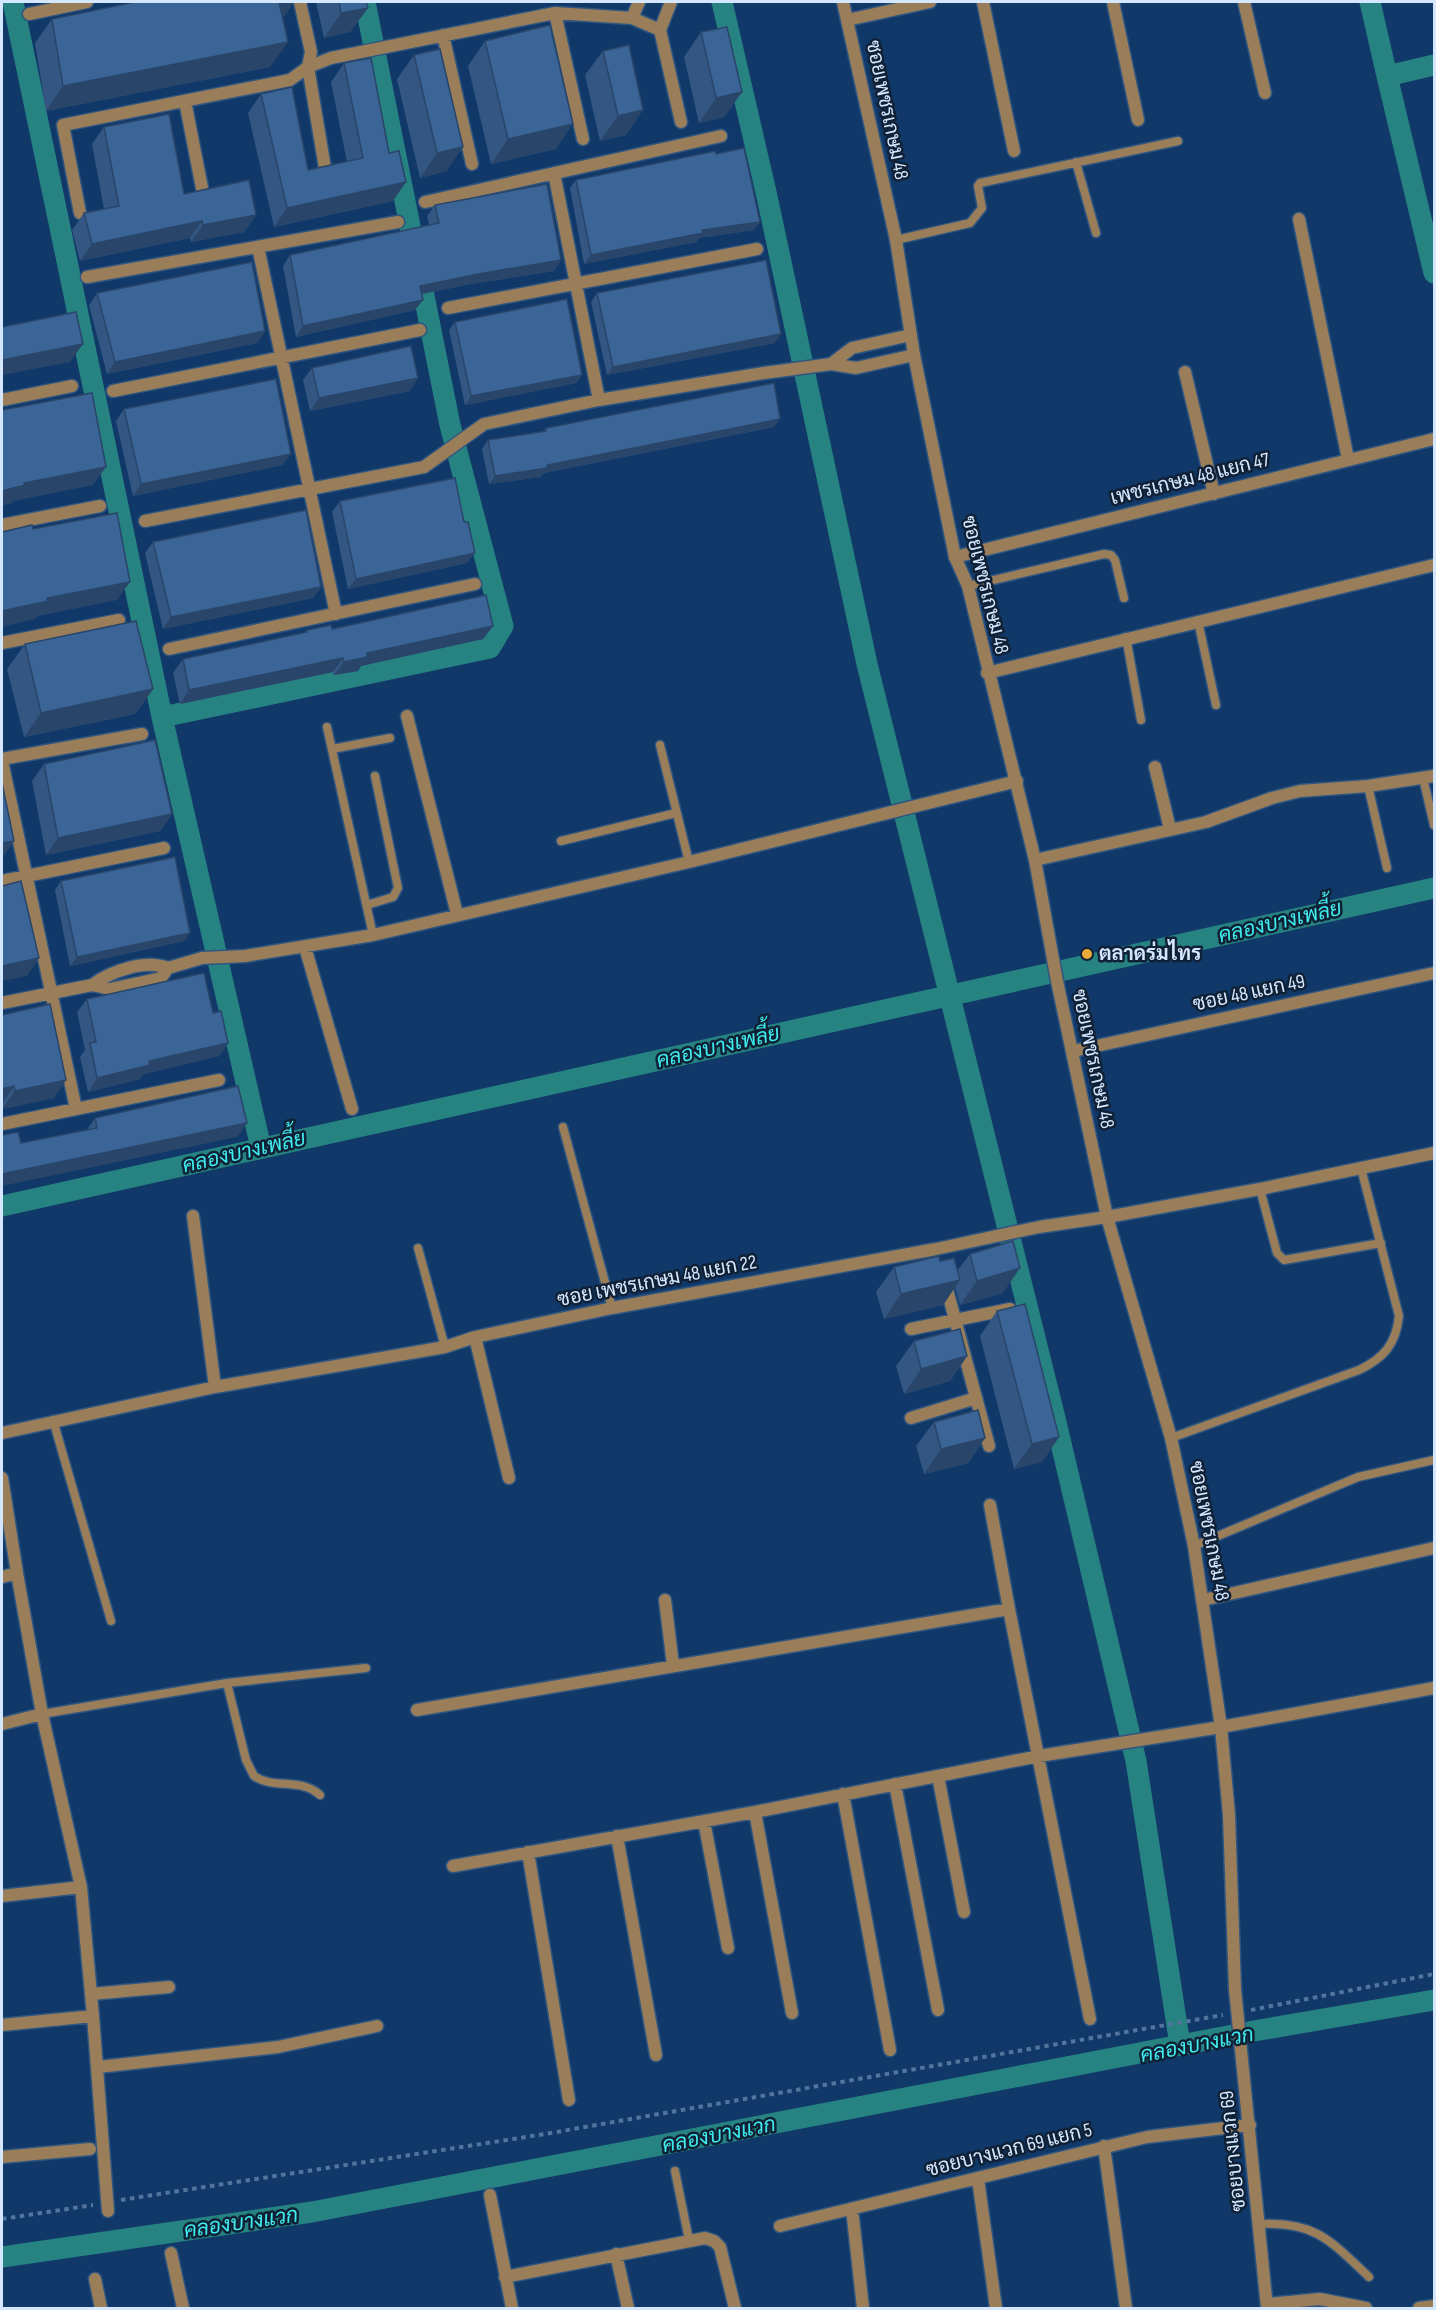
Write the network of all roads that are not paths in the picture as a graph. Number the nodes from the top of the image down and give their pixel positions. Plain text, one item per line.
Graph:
1 (87, 2) edge
2 (300, 2) edge
3 (639, 2) edge
4 (670, 2) edge
5 (843, 2) edge
6 (930, 2) edge
7 (983, 2) edge
8 (1113, 2) edge
9 (1244, 2) edge
10 (555, 13) junction
11 (29, 14) dead end
12 (632, 18) junction
13 (847, 20) junction
14 (660, 30) junction
15 (443, 35) junction
16 (308, 67) junction
17 (1265, 93) dead end
18 (185, 101) junction
19 (1138, 120) dead end
20 (681, 122) dead end
21 (721, 136) dead end
22 (583, 139) dead end
23 (1178, 141) dead end
24 (1014, 151) dead end
25 (1076, 162) junction
26 (472, 164) dead end
27 (325, 168) edge
28 (554, 173) junction
29 (202, 188) edge
30 (424, 202) dead end
31 (80, 213) dead end
32 (1299, 219) dead end
33 (398, 222) dead end
34 (1096, 233) dead end
35 (896, 240) junction
36 (258, 247) junction
37 (757, 249) dead end
38 (87, 277) dead end
39 (576, 284) junction
40 (448, 308) dead end
41 (420, 330) dead end
42 (911, 334) junction
43 (914, 355) junction
44 (282, 357) junction
45 (831, 364) junction
46 (1185, 372) dead end
47 (72, 386) dead end
48 (113, 391) dead end
49 (2, 400) edge
50 (598, 400) junction
51 (1434, 439) edge
52 (1348, 459) junction
53 (310, 489) junction
54 (1214, 494) junction
55 (100, 506) dead end
56 (145, 521) dead end
57 (2, 525) edge
58 (955, 557) junction
59 (1434, 565) edge
60 (475, 584) dead end
61 (968, 586) junction
62 (1124, 598) dead end
63 (336, 614) junction
64 (119, 620) dead end
65 (1198, 621) junction
66 (1126, 637) junction
67 (2, 643) edge
68 (169, 649) dead end
69 (987, 672) junction
70 (1216, 705) dead end
71 (407, 716) dead end
72 (1141, 720) dead end
73 (327, 727) dead end
74 (142, 734) dead end
75 (390, 738) dead end
76 (660, 745) dead end
77 (332, 749) junction
78 (2, 760) edge
79 (1155, 767) dead end
80 (375, 776) dead end
81 (1429, 777) edge
82 (1017, 781) junction
83 (1368, 786) junction
84 (676, 813) junction
85 (1434, 825) edge
86 (1170, 829) junction
87 (561, 841) dead end
88 (164, 848) dead end
89 (1035, 860) junction
90 (689, 862) junction
91 (1388, 868) dead end
92 (26, 876) junction
93 (2, 881) edge
94 (366, 905) junction
95 (457, 914) junction
96 (373, 935) junction
97 (305, 947) junction
98 (1434, 973) edge
99 (51, 993) junction
100 (2, 1003) edge
101 (1073, 1050) junction
102 (219, 1080) dead end
103 (76, 1109) junction
104 (352, 1109) dead end
105 (2, 1124) edge
106 (563, 1127) dead end
107 (1434, 1153) edge
108 (1361, 1168) junction
109 (1260, 1189) junction
110 (193, 1216) dead end
111 (1107, 1217) junction
112 (1381, 1243) junction
113 (418, 1248) dead end
114 (939, 1258) junction
115 (612, 1308) junction
116 (1014, 1308) edge
117 (956, 1320) junction
118 (911, 1329) dead end
119 (475, 1336) junction
120 (445, 1347) junction
121 (215, 1386) junction
122 (976, 1398) junction
123 (911, 1418) dead end
124 (53, 1420) junction
125 (2, 1433) edge
126 (1171, 1438) junction
127 (989, 1446) dead end
128 (1434, 1460) edge
129 (2, 1478) edge
130 (509, 1478) dead end
131 (990, 1505) dead end
132 (1194, 1546) junction
133 (1434, 1548) edge
134 (17, 1573) junction
135 (2, 1577) edge
136 (665, 1600) dead end
137 (1203, 1600) junction
138 (1009, 1609) junction
139 (111, 1621) dead end
140 (673, 1665) junction
141 (366, 1668) dead end
142 (226, 1683) junction
143 (1434, 1688) edge
144 (417, 1710) dead end
145 (42, 1714) junction
146 (2, 1724) edge
147 (1221, 1727) junction
148 (1039, 1756) junction
149 (938, 1776) junction
150 (896, 1784) junction
151 (843, 1794) junction
152 (320, 1795) dead end
153 (755, 1812) junction
154 (704, 1821) junction
155 (617, 1836) junction
156 (528, 1852) junction
157 (453, 1866) dead end
158 (81, 1887) junction
159 (2, 1896) edge
160 (964, 1912) dead end
161 (728, 1948) dead end
162 (169, 1987) dead end
163 (1235, 1989) joint
164 (91, 1994) junction
165 (938, 2010) dead end
166 (792, 2013) dead end
167 (93, 2016) junction
168 (1090, 2019) dead end
169 (2, 2025) edge
170 (377, 2026) dead end
171 (890, 2050) dead end
172 (657, 2055) dead end
173 (98, 2067) junction
174 (569, 2100) dead end
175 (1250, 2125) junction
176 (1104, 2146) junction
177 (90, 2149) dead end
178 (2, 2157) edge
179 (675, 2171) dead end
180 (978, 2179) junction
181 (490, 2195) dead end
182 (108, 2206) road end
183 (852, 2209) junction
184 (1260, 2224) junction
185 (780, 2226) dead end
186 (689, 2240) junction
187 (171, 2253) dead end
188 (616, 2254) junction
189 (505, 2277) junction
190 (1369, 2277) dead end
191 (95, 2279) dead end
192 (1267, 2306) edge
193 (1434, 2306) edge
194 (101, 2308) edge
195 (183, 2308) edge
196 (512, 2308) edge
197 (628, 2308) edge
198 (735, 2308) edge
199 (863, 2308) edge
200 (996, 2308) edge
201 (1126, 2308) edge
202 (1366, 2308) edge
203 (1419, 2308) edge

1 - 11 street
2 - 16 street
3 - 12 street
4 - 14 street
5 - 13 street, ซอยเพชรเกษม 48
6 - 13 street
7 - 24 street
8 - 19 street
9 - 17 street
10 - 12 street
10 - 15 street
10 - 22 street
12 - 14 street
13 - 35 street, ซอยเพชรเกษม 48
14 - 20 street
15 - 16 street
15 - 26 street
16 - 18 street
16 - 27 street
18 - 29 street
18 - 31 street
21 - 28 street
23 - 25 lane
25 - 34 lane
25 - 35 lane
28 - 30 street
28 - 39 street
32 - 52 street
33 - 36 street
35 - 42 street, ซอยเพชรเกษม 48
36 - 38 street
36 - 44 street
37 - 39 street
39 - 40 street
39 - 50 street
41 - 44 street
42 - 43 street, ซอยเพชรเกษม 48
42 - 45 street
43 - 45 street
43 - 58 street, ซอยเพชรเกษม 48
44 - 48 street
44 - 53 street
45 - 50 street
46 - 54 street
47 - 49 street
50 - 53 street
51 - 52 street, เพชรเกษม 48 แยก 47
52 - 54 street, เพชรเกษม 48 แยก 47
53 - 56 street
53 - 63 street
54 - 58 street, เพชรเกษม 48 แยก 47
55 - 57 street
58 - 61 street, ซอยเพชรเกษม 48
59 - 65 street
60 - 63 street
61 - 62 lane
61 - 69 street, ซอยเพชรเกษม 48
63 - 68 street
64 - 67 street
65 - 66 street
65 - 70 lane
66 - 69 street
66 - 72 lane
69 - 82 street, ซอยเพชรเกษม 48
71 - 95 street
73 - 77 lane
74 - 78 street
75 - 77 lane
76 - 84 lane
77 - 94 lane
78 - 92 street
79 - 86 street
80 - 94 lane
81 - 83 street
81 - 85 lane
82 - 89 street, ซอยเพชรเกษม 48
82 - 90 street
83 - 86 street
83 - 91 lane
84 - 87 lane
84 - 90 lane
86 - 89 street
88 - 92 street
89 - 101 street, ซอยเพชรเกษม 48
90 - 95 street
92 - 93 street
92 - 99 street
94 - 96 lane
95 - 96 street
96 - 97 street
97 - 99 street
97 - 104 street
98 - 101 street, ซอย 48 แยก 49
99 - 100 street
99 - 103 street
101 - 111 street, ซอยเพชรเกษม 48
102 - 103 street
103 - 105 street
106 - 115 lane
107 - 108 street, ซอย เพชรเกษม 48 แยก 22
108 - 109 street, ซอย เพชรเกษม 48 แยก 22
108 - 112 lane
109 - 111 street, ซอย เพชรเกษม 48 แยก 22
109 - 112 lane
110 - 121 street
111 - 114 street, ซอย เพชรเกษม 48 แยก 22
111 - 126 street, ซอยเพชรเกษม 48
112 - 126 lane
113 - 120 lane
114 - 115 street, ซอย เพชรเกษม 48 แยก 22
114 - 117 street
115 - 119 street, ซอย เพชรเกษม 48 แยก 22
116 - 117 street
117 - 118 street
117 - 122 street
119 - 120 street, ซอย เพชรเกษม 48 แยก 22
119 - 130 street
120 - 121 street, ซอย เพชรเกษม 48 แยก 22
121 - 124 street, ซอย เพชรเกษม 48 แยก 22
122 - 123 street
122 - 127 street
124 - 125 street, ซอย เพชรเกษม 48 แยก 22
124 - 139 lane
126 - 132 street, ซอยเพชรเกษม 48
128 - 132 lane
129 - 134 street
131 - 138 street
132 - 137 street, ซอยเพชรเกษม 48
133 - 137 street
134 - 135 street
134 - 145 street
136 - 140 street
137 - 147 street, ซอยเพชรเกษม 48
138 - 140 street
138 - 148 street
140 - 144 street
141 - 142 lane
142 - 145 lane
142 - 152 lane
143 - 147 street
145 - 146 street
145 - 158 street
147 - 148 street
147 - 163 street, ซอยเพชรเกษม 48
148 - 149 street
148 - 168 street
149 - 150 street
149 - 160 street
150 - 151 street
150 - 165 street
151 - 153 street
151 - 171 street
153 - 154 street
153 - 166 street
154 - 155 street
154 - 161 street
155 - 156 street
155 - 172 street
156 - 157 street
156 - 174 street
158 - 159 street
158 - 164 street
162 - 164 street
163 - 175 street, ซอยบางแวก 69, bridge
164 - 167 street
167 - 169 street
167 - 173 street
170 - 173 street
173 - 182 street
175 - 176 street, ซอยบางแวก 69 แยก 5
175 - 184 street, ซอยบางแวก 69
176 - 180 street, ซอยบางแวก 69 แยก 5
176 - 201 street
177 - 178 street
179 - 186 lane
180 - 183 street, ซอยบางแวก 69 แยก 5
180 - 200 street
181 - 189 street
183 - 185 street, ซอยบางแวก 69 แยก 5
183 - 199 street
184 - 190 lane
184 - 192 street, ซอยบางแวก 69
186 - 188 street
186 - 198 street
187 - 195 street
188 - 189 street
188 - 197 street
189 - 196 street
191 - 194 street
192 - 202 street
193 - 203 street

